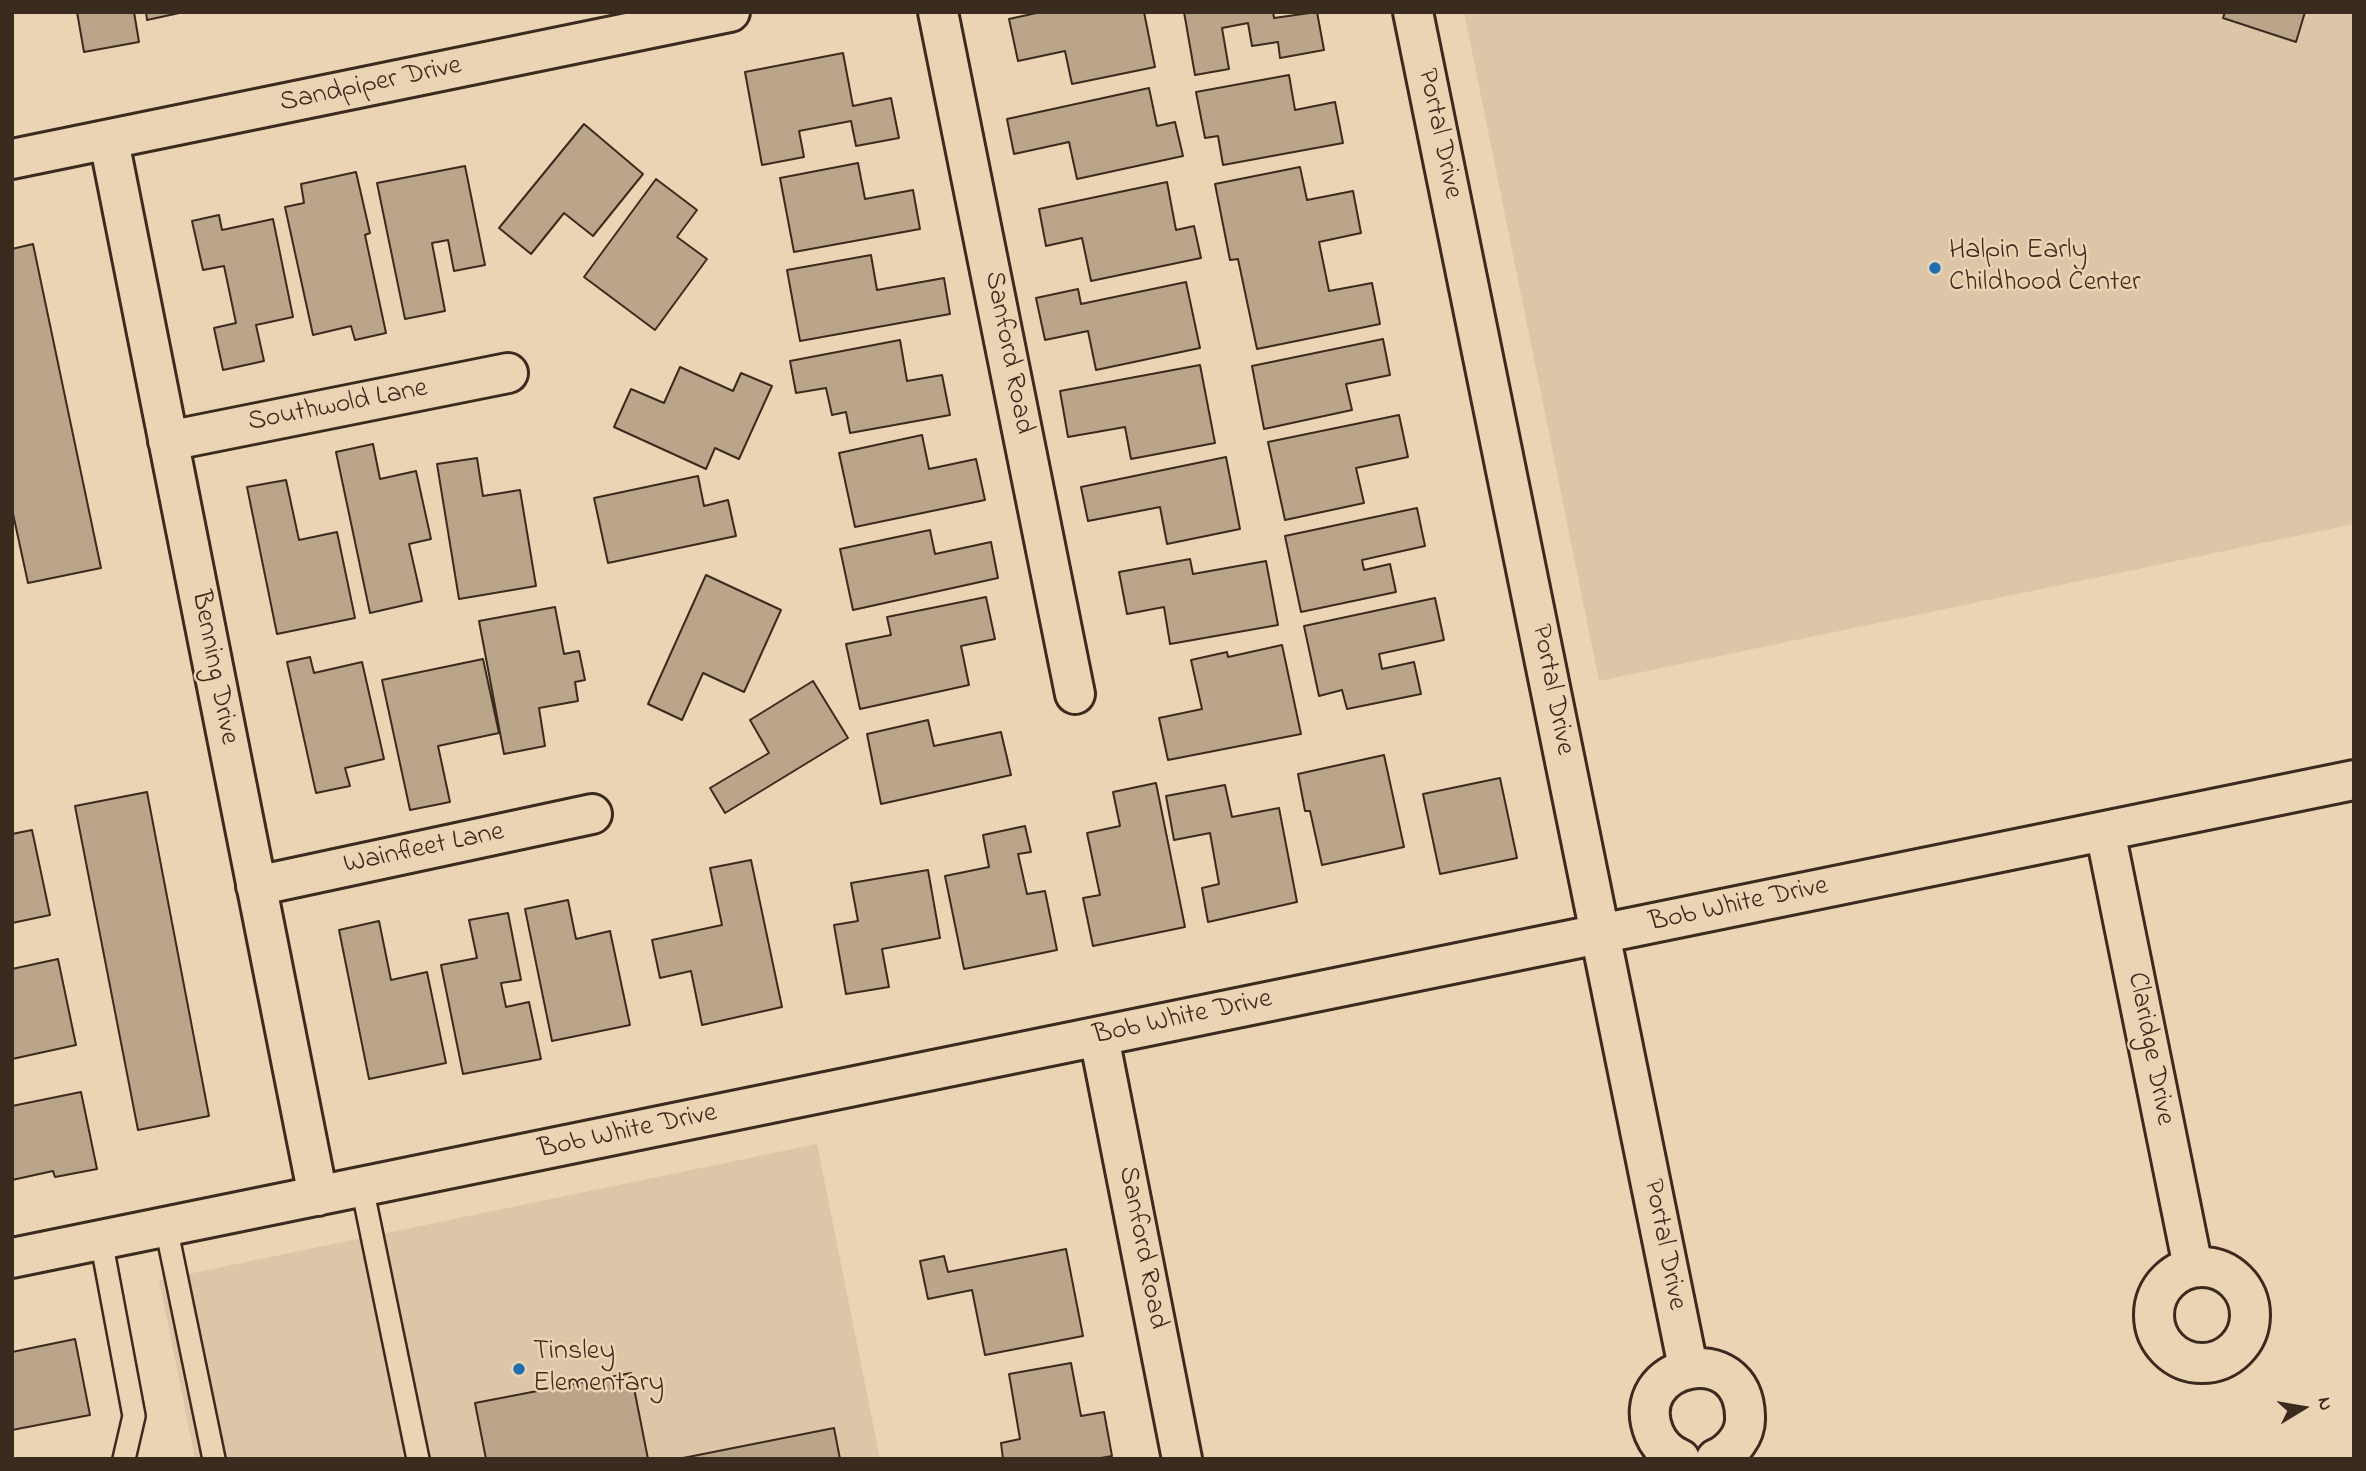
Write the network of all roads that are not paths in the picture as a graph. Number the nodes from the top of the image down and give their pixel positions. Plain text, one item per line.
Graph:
1 (730, 12) edge
2 (939, 12) edge
3 (1413, 12) edge
4 (109, 141) junction
5 (12, 159) edge
6 (508, 373) dead end
7 (168, 441) junction
8 (1075, 694) dead end
9 (2354, 780) edge
10 (592, 814) dead end
11 (2105, 831) junction
12 (256, 886) junction
13 (1600, 934) junction
14 (1099, 1037) junction
15 (362, 1187) junction
16 (318, 1196) junction
17 (166, 1227) junction
18 (101, 1240) junction
19 (12, 1258) edge
20 (2193, 1267) dead end
21 (1688, 1367) junction
22 (124, 1459) edge
23 (214, 1459) edge
24 (418, 1459) edge
25 (1182, 1459) edge
26 (1680, 1459) edge
27 (1716, 1459) edge

1 - 4 street, Sandpiper Drive
2 - 8 street, Sanford Road
3 - 13 street, Portal Drive
4 - 5 street, Sandpiper Drive
4 - 7 street, Benning Drive
6 - 7 street, Southwold Lane
7 - 12 street, Benning Drive
9 - 11 street, Bob White Drive
10 - 12 street, Wainfleet Lane
11 - 13 street, Bob White Drive
11 - 20 street, Claridge Drive
12 - 16 street, Benning Drive
13 - 14 street, Bob White Drive
13 - 21 street, Portal Drive
14 - 15 street, Bob White Drive
14 - 25 street, Sanford Road
15 - 16 street, Bob White Drive
15 - 24 lane
16 - 17 street, Bob White Drive
17 - 18 street, Bob White Drive
17 - 23 lane
18 - 19 street, Bob White Drive
18 - 22 lane
21 - 26 street
21 - 27 street

